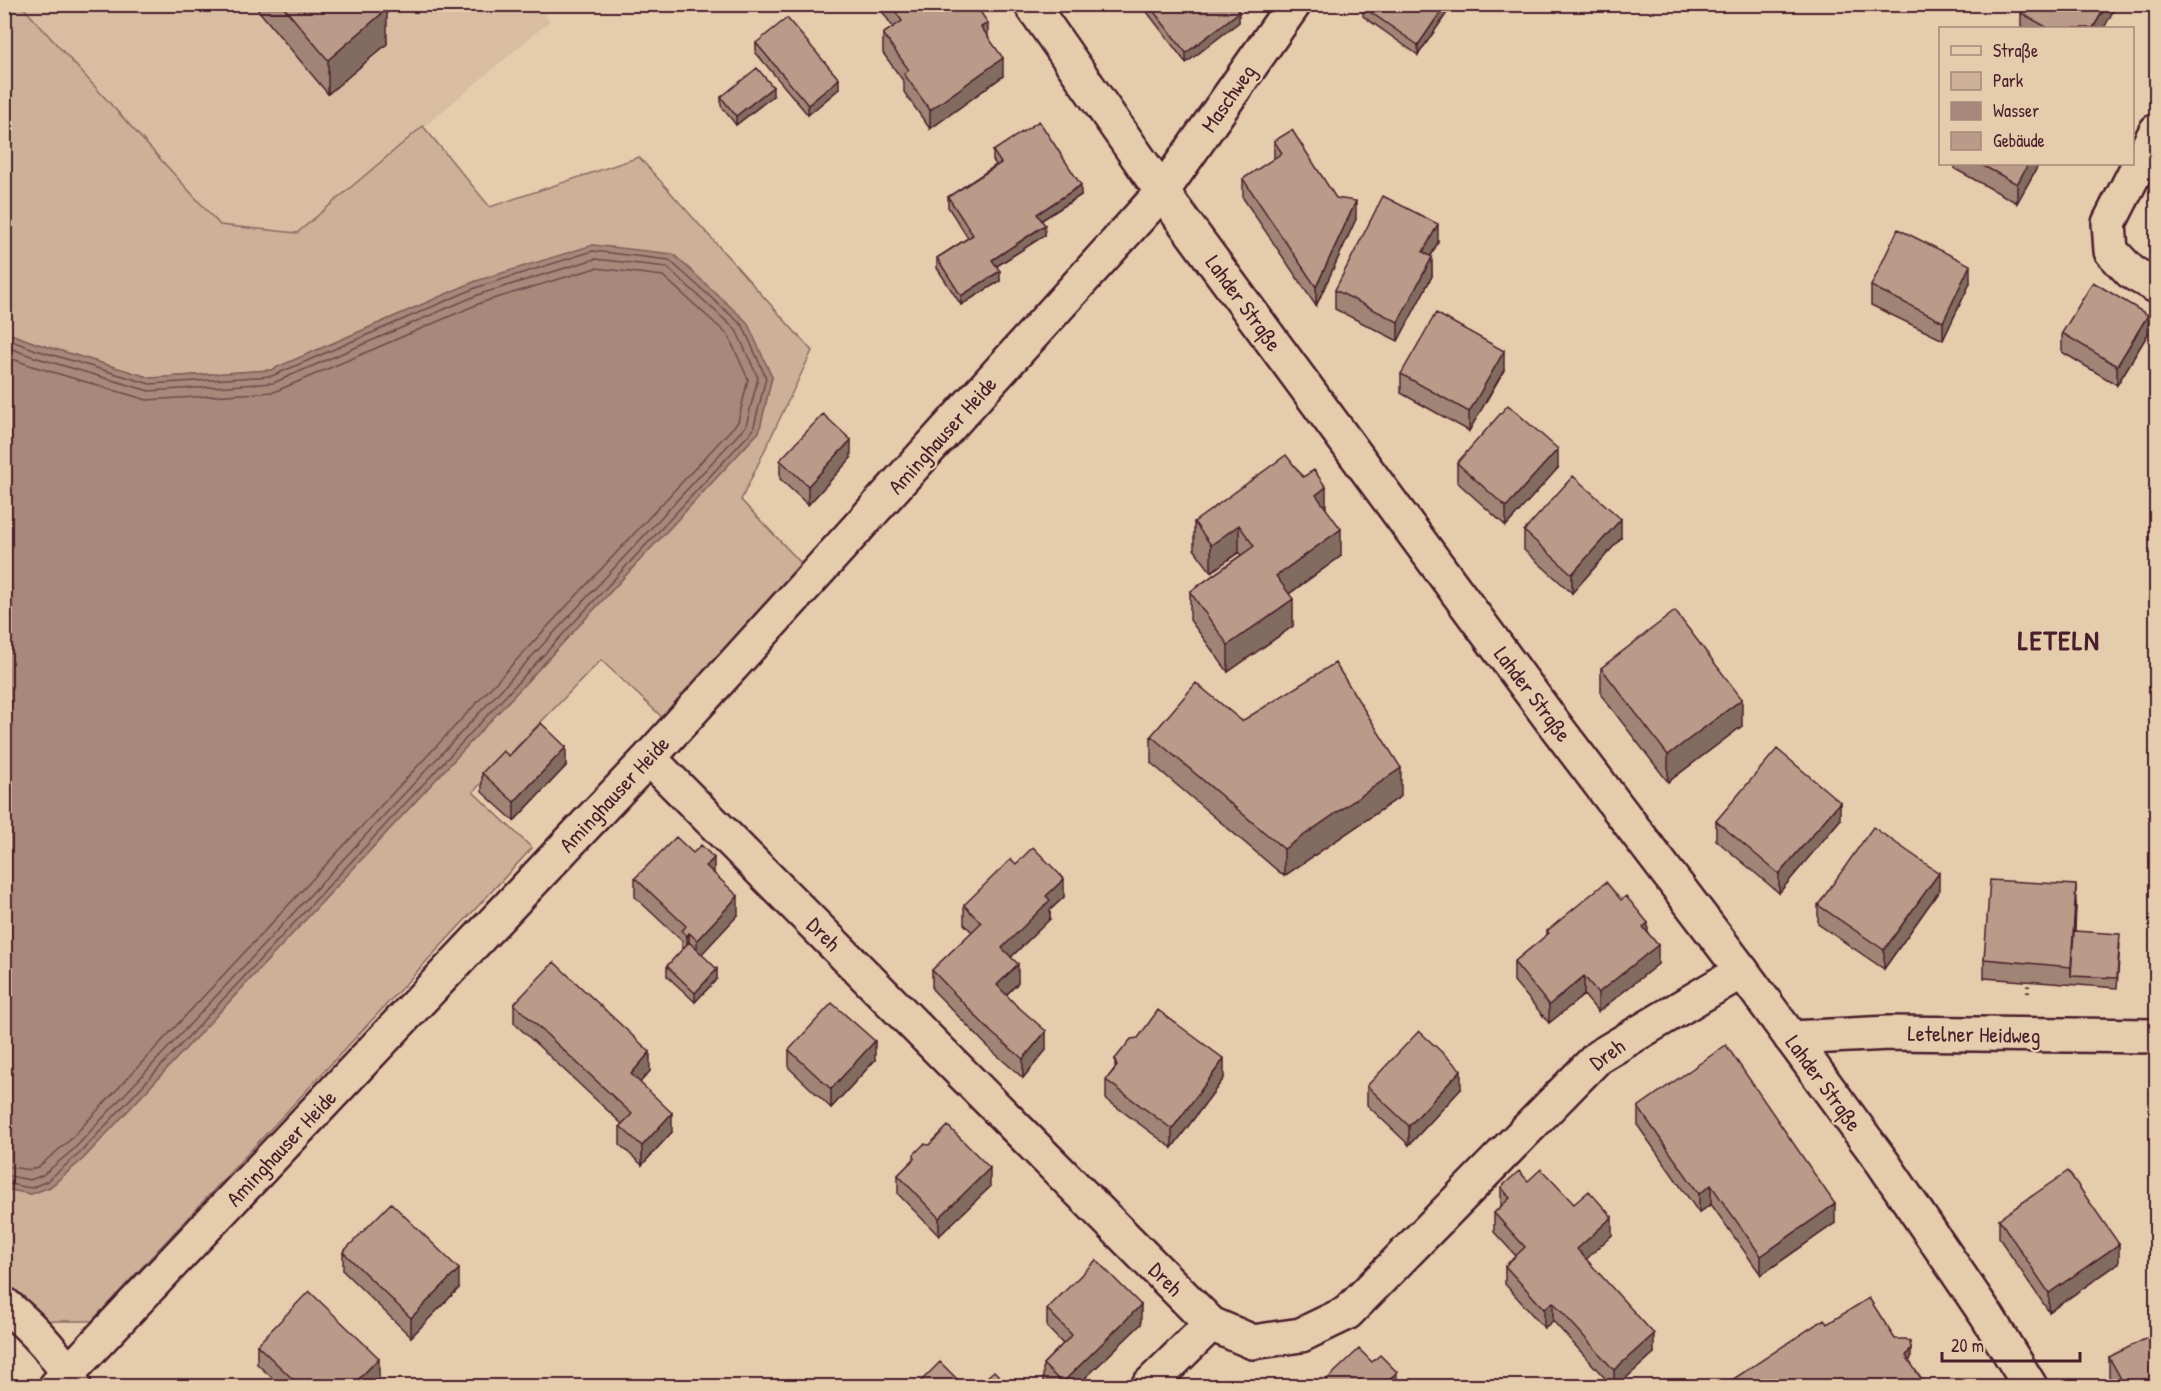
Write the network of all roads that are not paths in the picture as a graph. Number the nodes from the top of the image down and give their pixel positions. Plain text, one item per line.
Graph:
1 (1031, 4) edge
2 (1294, 4) edge
3 (2157, 131) edge
4 (1162, 192) junction
5 (2157, 286) edge
6 (649, 758) junction
7 (1742, 971) junction
8 (2157, 1036) edge
9 (1791, 1038) junction
10 (4, 1304) edge
11 (1211, 1324) junction
12 (66, 1382) edge
13 (1148, 1386) edge
14 (2030, 1386) edge

1 - 4 street, Lahder Straße
2 - 4 street, Maschweg
3 - 5 street
4 - 6 street, Aminghauser Heide
4 - 7 street, Lahder Straße
6 - 11 street, Dreh
6 - 12 street, Aminghauser Heide
7 - 9 street, Lahder Straße
7 - 11 street, Dreh
8 - 9 street, Letelner Heidweg
9 - 14 street, Lahder Straße
10 - 12 street
11 - 13 street

